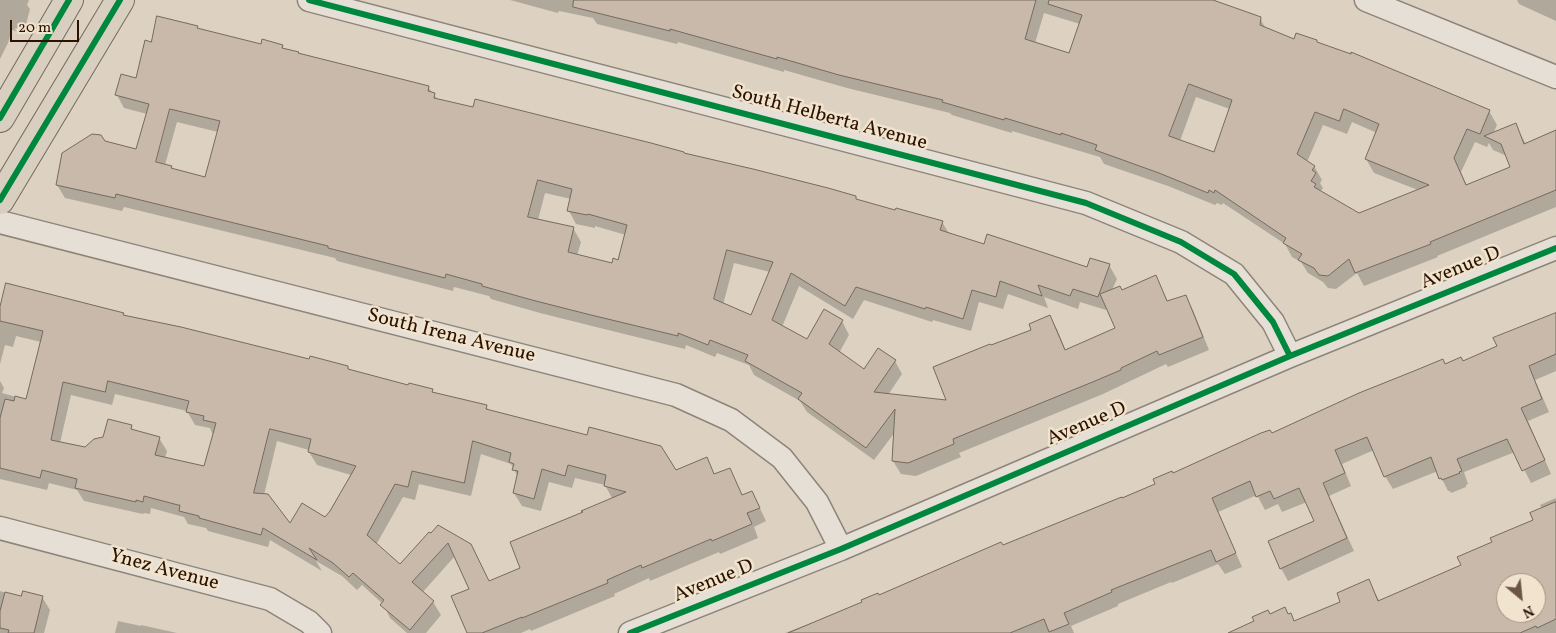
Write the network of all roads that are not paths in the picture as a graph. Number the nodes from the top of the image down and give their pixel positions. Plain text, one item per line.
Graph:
1 (69, 0) edge
2 (120, 0) edge
3 (309, 0) edge
4 (1366, 0) edge
5 (1556, 77) edge
6 (0, 118) edge
7 (0, 200) edge
8 (0, 222) edge
9 (1556, 248) edge
10 (1290, 356) junction
11 (0, 528) edge
12 (841, 549) junction
13 (320, 633) edge
14 (630, 633) edge

1 - 6 main road
2 - 7 main road
3 - 10 street, South Helberta Avenue
4 - 5 street
8 - 12 street, South Irena Avenue
9 - 10 street, Avenue D
10 - 12 street, Avenue D
11 - 13 street, Ynez Avenue
12 - 14 street, Avenue D

